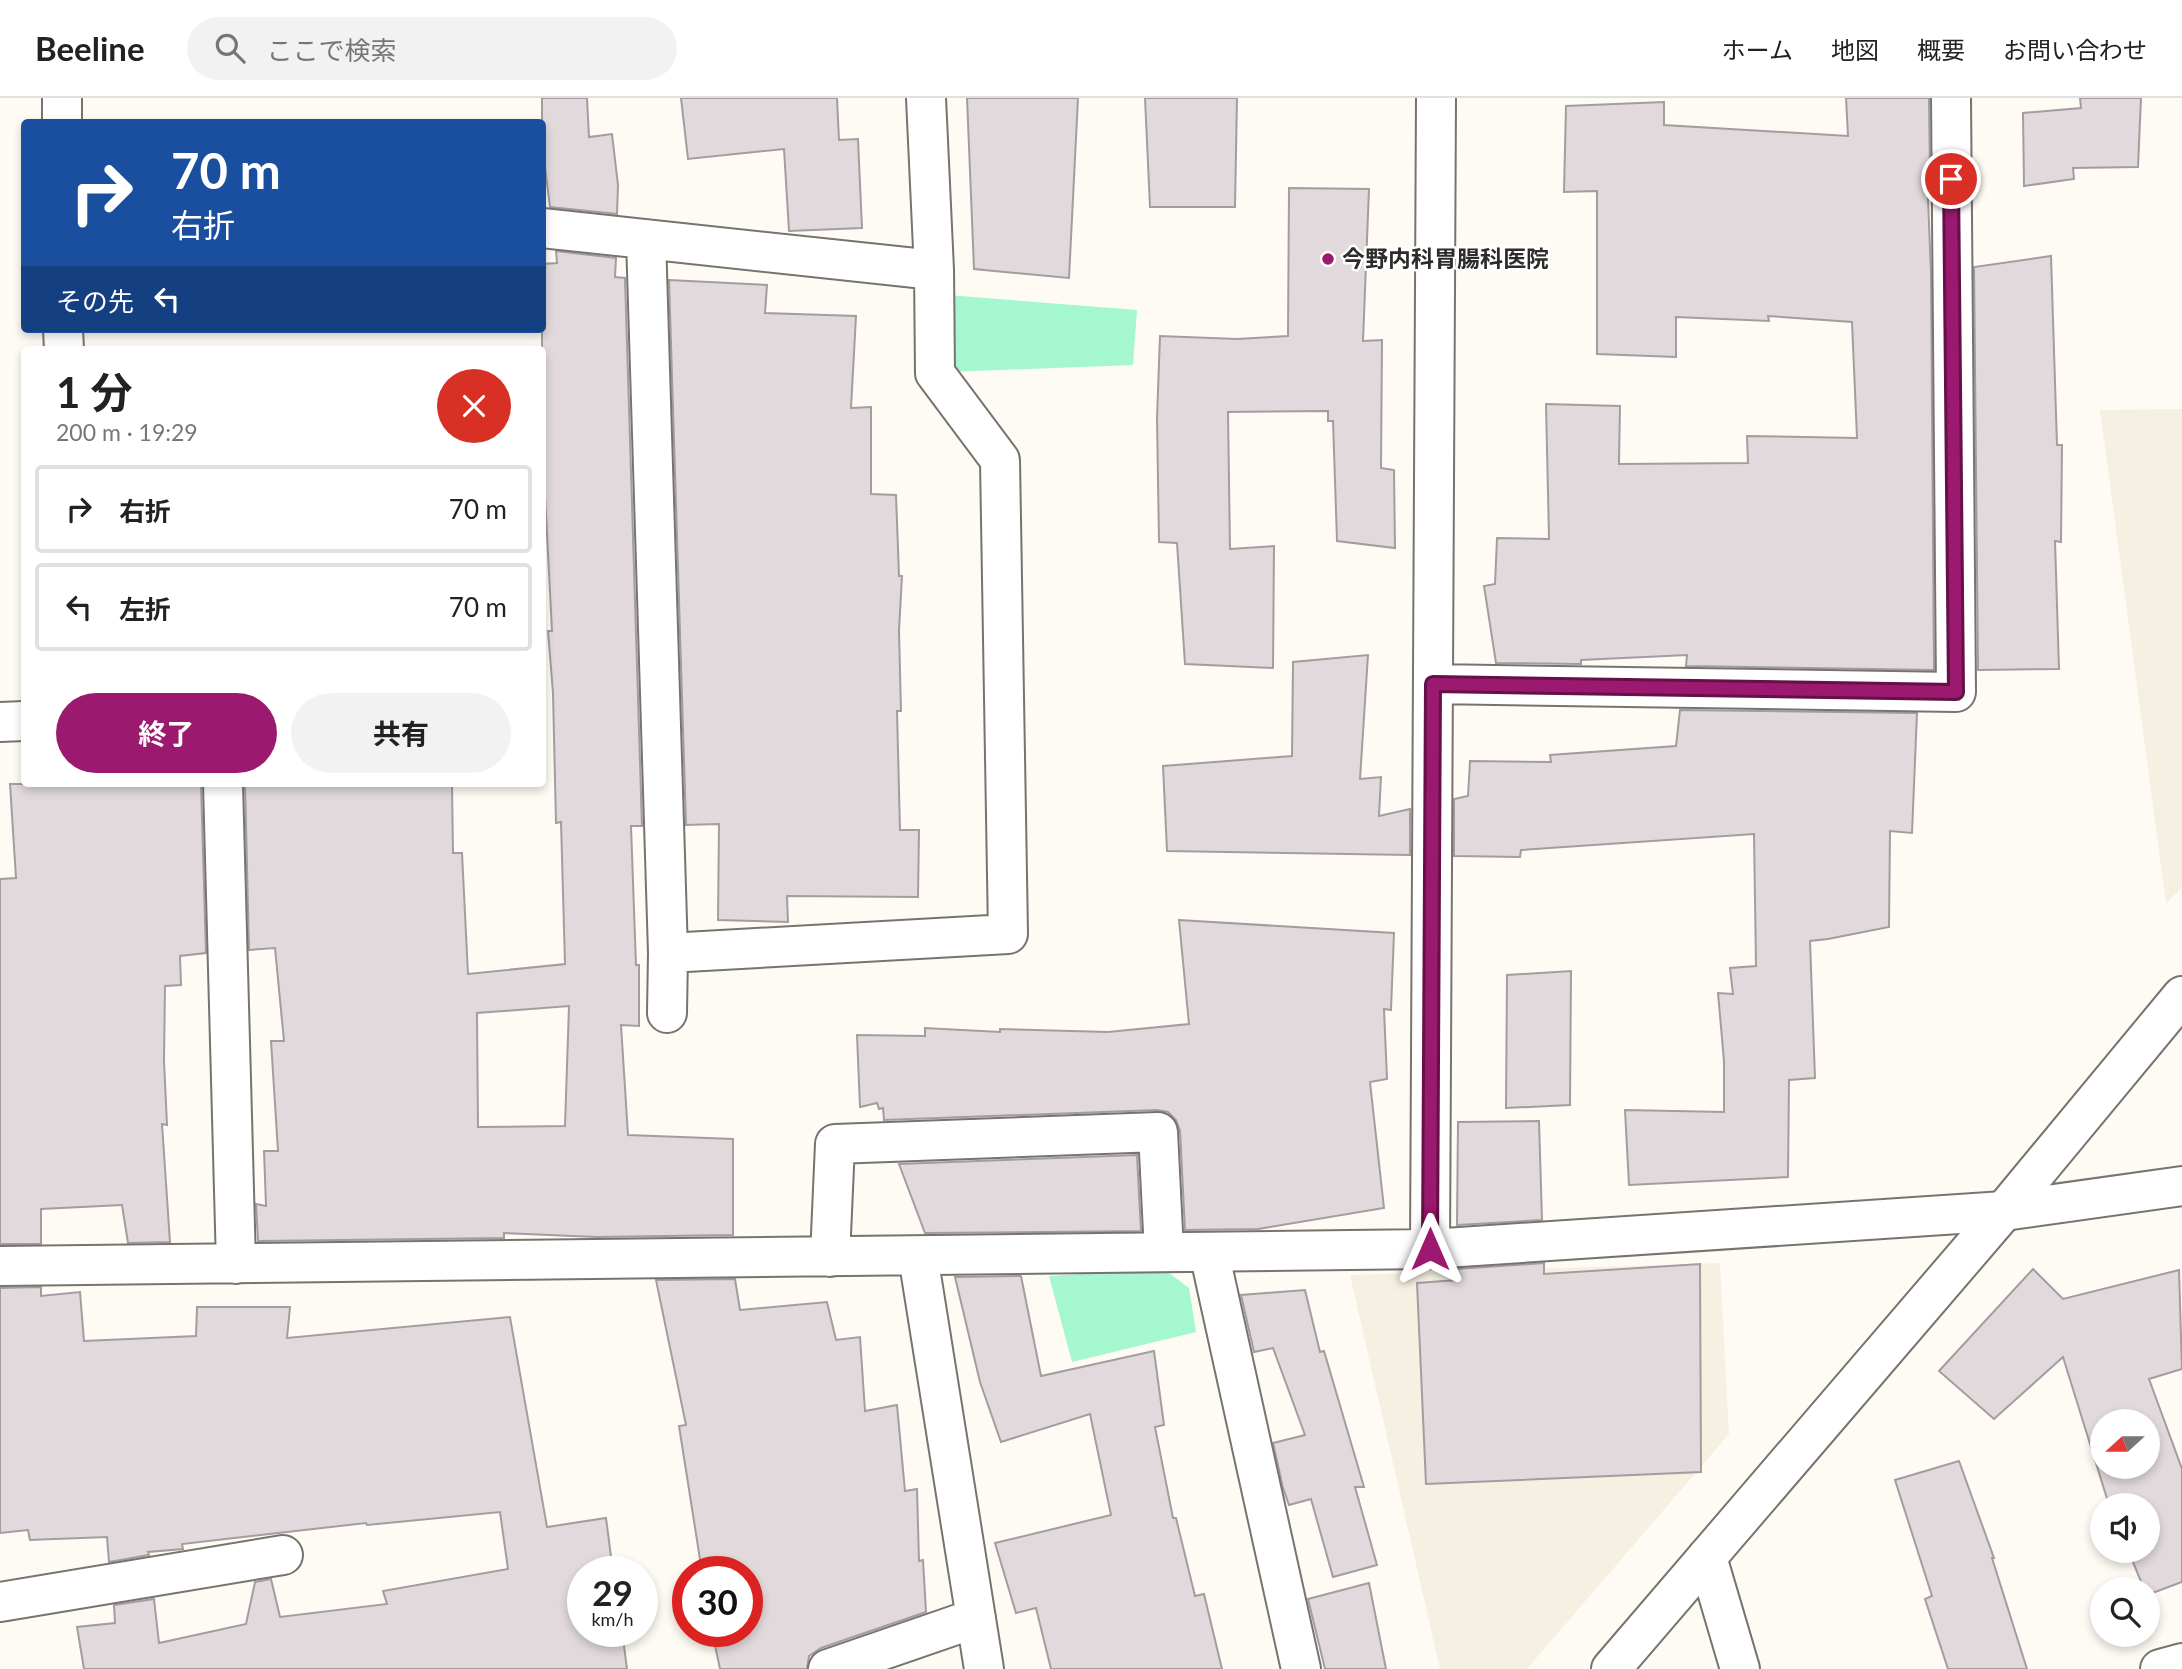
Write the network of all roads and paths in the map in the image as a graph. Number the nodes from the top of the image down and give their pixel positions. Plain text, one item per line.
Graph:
1 (62, 98) edge
2 (926, 98) edge
3 (1436, 98) edge
4 (1951, 98) edge
5 (62, 119) edge
6 (546, 228) edge
7 (646, 239) junction
8 (934, 270) junction
9 (1433, 684) junction
10 (21, 720) edge
11 (0, 722) edge
12 (223, 787) edge
13 (668, 953) junction
14 (2182, 996) edge
15 (667, 1013) dead end
16 (2182, 1186) edge
17 (2004, 1211) junction
18 (1430, 1249) junction
19 (1164, 1252) junction
20 (1209, 1252) junction
21 (918, 1256) junction
22 (830, 1257) junction
23 (236, 1264) junction
24 (0, 1266) edge
25 (283, 1555) dead end
26 (1707, 1557) junction
27 (0, 1602) edge
28 (976, 1618) junction
29 (2182, 1662) edge
30 (828, 1669) edge
31 (984, 1669) edge
32 (1301, 1669) edge
33 (1611, 1669) edge
34 (1740, 1669) edge
35 (2160, 1669) edge

1 - 5 street
2 - 8 street
3 - 9 street
4 - 9 street
6 - 7 street
7 - 8 street
7 - 13 street
8 - 13 street
9 - 18 street
10 - 11 street
12 - 23 street
13 - 15 street
14 - 17 street
16 - 17 street
17 - 18 street
17 - 26 street
18 - 20 street
19 - 20 street
19 - 21 street
19 - 22 street
20 - 32 street
21 - 22 street
21 - 28 street
22 - 23 street
23 - 24 street
25 - 27 street
26 - 33 street
26 - 34 street
28 - 30 street
28 - 31 street
29 - 35 street

